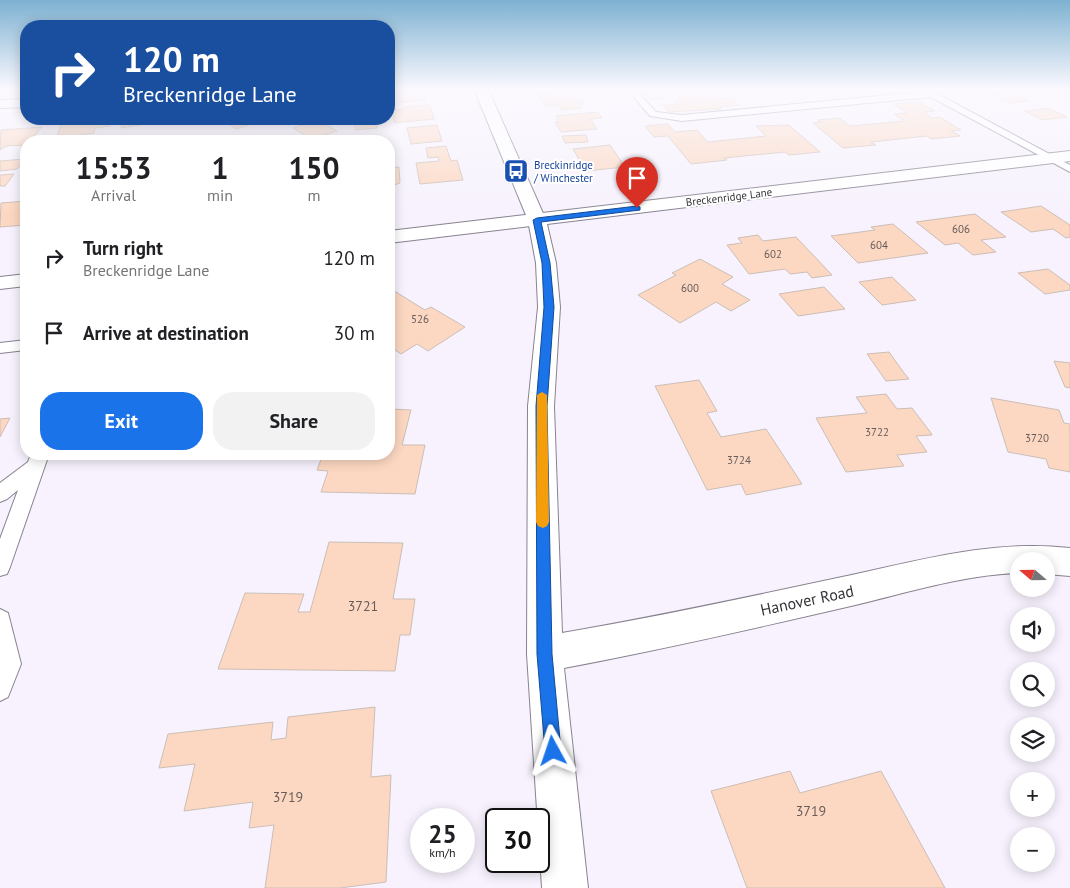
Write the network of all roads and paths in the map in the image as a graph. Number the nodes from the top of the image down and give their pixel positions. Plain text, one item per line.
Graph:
1 (499, 130) edge
2 (1007, 130) edge
3 (1061, 157) edge
4 (1070, 169) edge
5 (537, 220) junction
6 (395, 237) edge
7 (20, 281) edge
8 (0, 283) edge
9 (20, 346) edge
10 (0, 348) edge
11 (37, 460) edge
12 (0, 494) edge
13 (1070, 562) edge
14 (0, 567) edge
15 (0, 620) edge
16 (544, 654) junction
17 (0, 689) edge
18 (565, 888) edge

1 - 5 street
2 - 3 lane
3 - 4 lane
3 - 5 street, Breckenridge Lane
5 - 6 street, Breckenridge Lane
5 - 16 street
7 - 8 street
9 - 10 lane
11 - 12 lane
11 - 14 lane
13 - 16 street, Hanover Road
15 - 17 lane
16 - 18 street

